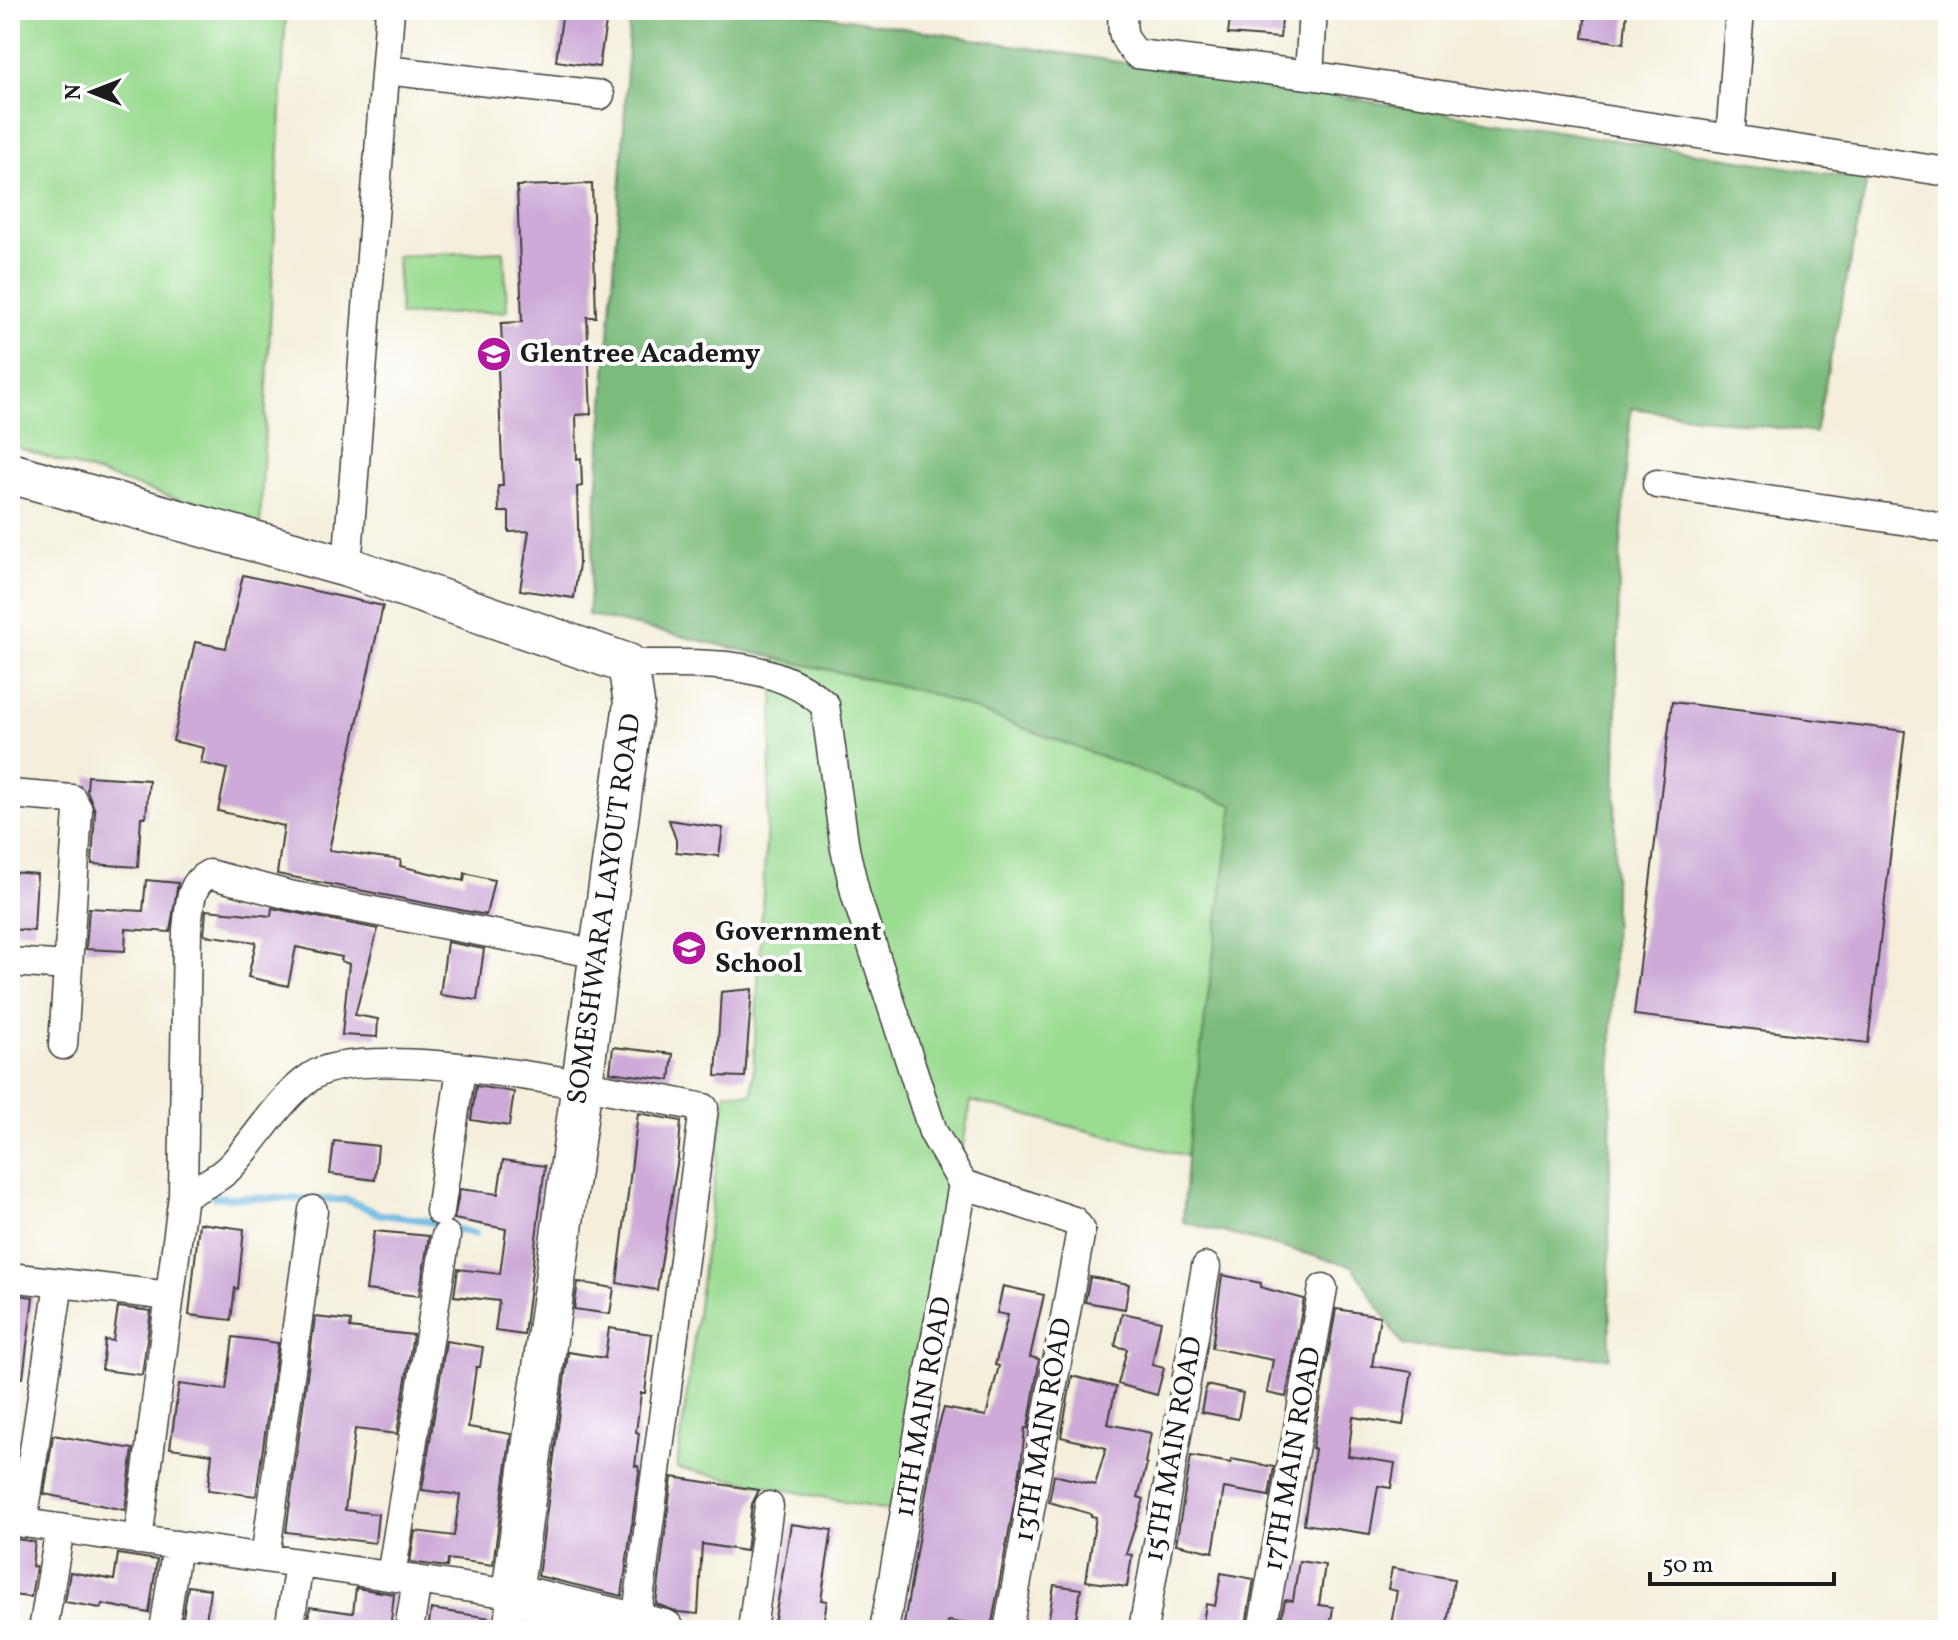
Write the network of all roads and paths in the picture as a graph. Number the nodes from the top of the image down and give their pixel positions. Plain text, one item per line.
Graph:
1 (390, 10) edge
2 (1123, 10) edge
3 (1313, 10) edge
4 (1740, 10) edge
5 (386, 70) junction
6 (1309, 75) junction
7 (600, 95) dead end
8 (1730, 139) junction
9 (1948, 172) edge
10 (10, 473) edge
11 (1657, 484) dead end
12 (1948, 530) edge
13 (347, 567) junction
14 (628, 664) junction
15 (10, 794) edge
16 (599, 954) junction
17 (10, 962) edge
18 (68, 966) junction
19 (63, 1045) dead end
20 (461, 1069) junction
21 (581, 1083) junction
22 (963, 1184) junction
23 (183, 1195) junction
24 (313, 1210) dead end
25 (1206, 1267) dead end
26 (10, 1277) edge
27 (59, 1283) junction
28 (1323, 1288) dead end
29 (170, 1296) junction
30 (769, 1506) dead end
31 (17, 1522) edge
32 (60, 1528) junction
33 (138, 1540) junction
34 (177, 1545) junction
35 (265, 1558) junction
36 (299, 1563) junction
37 (404, 1578) junction
38 (510, 1612) edge
39 (645, 1628) edge
40 (43, 1630) edge
41 (164, 1630) edge
42 (289, 1630) edge
43 (409, 1630) edge
44 (752, 1630) edge
45 (884, 1630) edge
46 (1008, 1630) edge
47 (1143, 1630) edge
48 (1262, 1630) edge

1 - 5 street
2 - 6 street
3 - 6 street
4 - 8 street
5 - 7 street
5 - 13 street
6 - 8 street
8 - 9 street
10 - 13 street
11 - 12 street
13 - 14 street
14 - 16 street, SOMESHWARA LAYOUT ROAD
14 - 22 street
15 - 18 street
16 - 21 street, SOMESHWARA LAYOUT ROAD
16 - 23 street
17 - 18 street
18 - 19 street
20 - 21 street
20 - 23 street
20 - 37 street
21 - 38 street, SOMESHWARA LAYOUT ROAD
21 - 39 street
22 - 45 street, 11TH MAIN ROAD
22 - 46 street, 13TH MAIN ROAD
23 - 29 street
24 - 35 street
25 - 47 street, 15TH MAIN ROAD
26 - 27 street
27 - 29 street
27 - 31 street
28 - 48 street, 17TH MAIN ROAD
29 - 33 street
30 - 44 street
31 - 32 street
32 - 33 street
32 - 40 street
33 - 34 street
34 - 35 street
34 - 41 street
35 - 36 street
36 - 37 street
36 - 42 street
37 - 38 street
37 - 43 street
38 - 39 street

